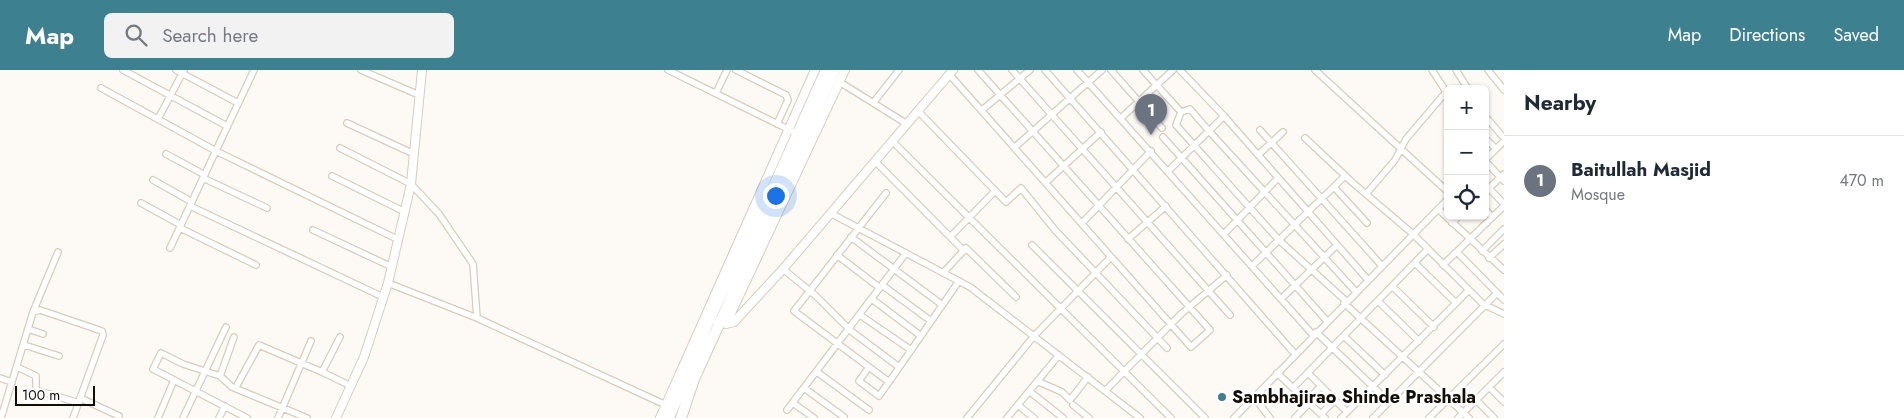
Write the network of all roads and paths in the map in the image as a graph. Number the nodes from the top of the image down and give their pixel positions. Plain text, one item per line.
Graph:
1 (124, 70) edge
2 (254, 70) edge
3 (361, 70) edge
4 (422, 70) edge
5 (668, 70) edge
6 (727, 70) edge
7 (736, 70) edge
8 (815, 70) edge
9 (845, 70) edge
10 (899, 70) edge
11 (978, 70) edge
12 (1012, 70) edge
13 (1030, 70) edge
14 (1045, 70) edge
15 (1077, 70) edge
16 (1102, 70) edge
17 (1111, 70) edge
18 (1143, 70) edge
19 (1173, 70) edge
20 (1180, 70) edge
21 (1315, 70) edge
22 (1432, 70) edge
23 (1456, 70) edge
24 (1488, 70) edge
25 (181, 71) edge
26 (951, 72) edge
27 (833, 75) edge
28 (1020, 79) junction
29 (1088, 82) junction
30 (1157, 85) junction
31 (1465, 85) edge
32 (101, 88) dead end
33 (1444, 88) edge
34 (1504, 90) edge
35 (716, 93) junction
36 (170, 95) junction
37 (419, 95) junction
38 (1000, 95) junction
39 (1444, 96) edge
40 (1070, 98) junction
41 (873, 102) junction
42 (1139, 102) junction
43 (238, 103) junction
44 (982, 110) junction
45 (918, 111) junction
46 (1181, 112) junction
47 (1052, 114) junction
48 (1224, 116) junction
49 (1121, 118) junction
50 (158, 119) junction
51 (1489, 121) edge
52 (347, 123) dead end
53 (777, 124) junction
54 (907, 124) junction
55 (227, 126) junction
56 (1162, 128) dead end
57 (1260, 130) dead end
58 (1033, 131) junction
59 (1209, 131) junction
60 (793, 132) junction
61 (1101, 132) junction
62 (1283, 132) dead end
63 (1163, 137) dead end
64 (1305, 138) dead end
65 (1504, 140) edge
66 (892, 141) junction
67 (1489, 142) edge
68 (1271, 143) junction
69 (1194, 145) junction
70 (1015, 147) junction
71 (340, 148) dead end
72 (1082, 149) junction
73 (1403, 149) junction
74 (1496, 149) junction
75 (216, 151) junction
76 (1151, 151) junction
77 (166, 154) dead end
78 (414, 154) junction
79 (1258, 155) junction
80 (1489, 156) edge
81 (1182, 158) junction
82 (875, 162) junction
83 (1489, 164) edge
84 (1064, 165) junction
85 (1134, 169) junction
86 (1168, 171) junction
87 (332, 176) dead end
88 (1345, 176) junction
89 (204, 177) junction
90 (1503, 177) edge
91 (1278, 178) junction
92 (153, 180) dead end
93 (1046, 182) junction
94 (411, 184) junction
95 (1489, 186) edge
96 (1116, 187) junction
97 (1334, 187) junction
98 (1444, 188) edge
99 (995, 190) junction
100 (1489, 191) edge
101 (886, 193) dead end
102 (1264, 193) junction
103 (1366, 194) junction
104 (1321, 199) junction
105 (141, 203) dead end
106 (1444, 203) edge
107 (191, 204) junction
108 (1504, 205) edge
109 (1099, 206) junction
110 (1166, 206) junction
111 (267, 208) dead end
112 (1250, 208) junction
113 (1438, 209) junction
114 (405, 212) junction
115 (1308, 213) junction
116 (830, 214) junction
117 (1489, 214) edge
118 (1492, 217) junction
119 (970, 218) junction
120 (1455, 220) edge
121 (1237, 221) junction
122 (1147, 222) junction
123 (1082, 223) junction
124 (1367, 223) dead end
125 (1452, 223) junction
126 (1294, 226) junction
127 (180, 227) junction
128 (858, 228) junction
129 (1504, 229) edge
130 (313, 230) dead end
131 (1224, 234) junction
132 (1413, 234) junction
133 (852, 237) junction
134 (950, 237) junction
135 (1128, 239) junction
136 (398, 240) junction
137 (1278, 240) junction
138 (1469, 240) junction
139 (1504, 244) edge
140 (1032, 245) dead end
141 (1337, 245) junction
142 (170, 248) dead end
143 (1428, 249) junction
144 (964, 251) junction
145 (1482, 251) junction
146 (58, 252) dead end
147 (1265, 252) junction
148 (1457, 252) junction
149 (906, 253) junction
150 (837, 255) junction
151 (1111, 257) junction
152 (1324, 258) junction
153 (1490, 258) junction
154 (1415, 263) junction
155 (256, 265) dead end
156 (1444, 265) junction
157 (1252, 266) junction
158 (1382, 266) junction
159 (392, 267) junction
160 (782, 269) junction
161 (895, 269) junction
162 (1504, 270) edge
163 (1312, 271) junction
164 (943, 273) junction
165 (1095, 273) junction
166 (1227, 276) junction
167 (1368, 280) junction
168 (959, 281) junction
169 (388, 283) junction
170 (1296, 286) junction
171 (1392, 286) junction
172 (881, 287) junction
173 (1078, 290) junction
174 (1469, 290) junction
175 (810, 291) junction
176 (1208, 291) junction
177 (1356, 292) junction
178 (1497, 293) junction
179 (1016, 296) dead end
180 (383, 297) junction
181 (872, 299) junction
182 (1281, 299) junction
183 (1504, 300) edge
184 (1378, 301) junction
185 (1345, 302) junction
186 (1456, 303) junction
187 (941, 304) junction
188 (1483, 304) junction
189 (1190, 307) junction
190 (1061, 308) junction
191 (33, 312) junction
192 (1504, 314) edge
193 (860, 315) junction
194 (1230, 315) dead end
195 (477, 318) junction
196 (1361, 318) junction
197 (715, 320) junction
198 (931, 321) junction
199 (1327, 321) junction
200 (1171, 324) junction
201 (226, 326) dead end
202 (1434, 327) junction
203 (850, 328) junction
204 (28, 329) junction
205 (43, 334) dead end
206 (1315, 334) junction
207 (921, 336) junction
208 (1034, 336) junction
209 (1344, 336) junction
210 (234, 337) dead end
211 (340, 337) dead end
212 (1158, 338) junction
213 (311, 341) dead end
214 (1420, 341) junction
215 (838, 344) junction
216 (1504, 344) edge
217 (24, 345) junction
218 (1168, 348) dead end
219 (1332, 348) junction
220 (911, 350) junction
221 (1142, 354) junction
222 (1295, 354) junction
223 (1058, 355) junction
224 (59, 356) dead end
225 (1403, 357) junction
226 (302, 362) junction
227 (17, 367) junction
228 (869, 367) junction
229 (899, 367) junction
230 (204, 371) junction
231 (1418, 371) junction
232 (322, 372) junction
233 (816, 372) junction
234 (1125, 372) junction
235 (1504, 372) edge
236 (1277, 373) junction
237 (1308, 373) junction
238 (1385, 375) junction
239 (220, 376) junction
240 (1088, 377) junction
241 (0, 378) edge
242 (174, 380) junction
243 (1037, 381) junction
244 (12, 382) junction
245 (889, 382) junction
246 (351, 386) junction
247 (1321, 386) junction
248 (1373, 387) junction
249 (1489, 387) junction
250 (236, 388) junction
251 (804, 388) junction
252 (1293, 388) junction
253 (195, 391) junction
254 (1029, 391) junction
255 (1106, 391) junction
256 (1254, 398) junction
257 (1448, 399) junction
258 (1335, 400) junction
259 (1476, 400) junction
260 (79, 401) junction
261 (1308, 402) junction
262 (1389, 402) junction
263 (1504, 402) edge
264 (793, 403) junction
265 (1018, 405) junction
266 (1073, 405) dead end
267 (225, 406) junction
268 (283, 408) junction
269 (669, 410) edge
270 (787, 410) dead end
271 (870, 410) dead end
272 (1347, 412) junction
273 (1463, 413) junction
274 (338, 417) edge
275 (844, 417) edge
276 (1138, 417) edge
277 (1323, 417) edge
278 (1, 418) edge
279 (73, 418) edge
280 (118, 418) edge
281 (158, 418) edge
282 (183, 418) edge
283 (219, 418) edge
284 (246, 418) edge
285 (278, 418) edge
286 (307, 418) edge
287 (660, 418) edge
288 (681, 418) edge
289 (814, 418) edge
290 (967, 418) edge
291 (1008, 418) edge
292 (1034, 418) edge
293 (1063, 418) edge
294 (1089, 418) edge
295 (1171, 418) edge
296 (1204, 418) edge
297 (1234, 418) edge
298 (1270, 418) edge
299 (1295, 418) edge
300 (1341, 418) edge
301 (1373, 418) edge
302 (1429, 418) edge
303 (1458, 418) edge
304 (1469, 418) edge
305 (1494, 418) edge

1 - 36 street
2 - 43 street
3 - 37 street
4 - 37 street
5 - 35 street
6 - 35 street
7 - 53 street
8 - 60 street
9 - 27 street
10 - 41 street
11 - 38 street
12 - 28 street
13 - 28 street
14 - 40 street
15 - 29 street
16 - 29 street
17 - 42 street
18 - 30 street
19 - 30 street
20 - 48 street
21 - 73 street
22 - 33 street
23 - 31 street
24 - 34 street
25 - 36 street
25 - 43 street
26 - 44 street
26 - 45 street
27 - 41 street
27 - 60 highway
27 - 197 street
27 - 197 highway
28 - 38 street
28 - 47 street
29 - 40 street
29 - 49 street
30 - 42 street
30 - 46 street
32 - 50 street
35 - 53 street
36 - 50 street
36 - 55 street
37 - 78 street
38 - 44 street
38 - 58 street
39 - 73 street
40 - 47 street
40 - 61 street
41 - 54 street
42 - 49 street
42 - 56 street
43 - 55 street
44 - 70 street
45 - 54 street
45 - 99 street
46 - 59 street
46 - 69 street
47 - 58 street
47 - 72 street
48 - 59 street
48 - 79 street
49 - 76 street
50 - 75 street
51 - 65 street
52 - 78 street
53 - 60 street
54 - 66 street
55 - 75 street
57 - 68 street
58 - 70 street
58 - 84 street
59 - 69 street
59 - 102 street
60 - 197 highway
61 - 72 street
61 - 85 street
62 - 68 street
63 - 81 street
64 - 88 street
65 - 74 street
66 - 82 street
66 - 119 street
67 - 74 street
68 - 79 street
68 - 104 street
69 - 81 street
69 - 112 street
70 - 93 street
71 - 94 street
72 - 84 street
72 - 96 street
73 - 98 street
73 - 103 street
74 - 80 street
75 - 89 street
75 - 136 street
76 - 85 street
76 - 86 street
77 - 89 street
78 - 94 street
79 - 91 street
81 - 86 street
81 - 121 street
82 - 116 street
82 - 134 street
83 - 90 street
84 - 93 street
84 - 109 street
85 - 96 street
85 - 110 street
86 - 131 street
87 - 114 street
88 - 97 street
88 - 103 street
89 - 107 street
89 - 111 street
90 - 95 street
91 - 102 street
91 - 115 street
92 - 107 street
93 - 123 street
94 - 114 street
94 - 195 street
96 - 109 street
96 - 122 street
97 - 104 street
97 - 124 street
99 - 119 street
99 - 165 street
100 - 108 street
101 - 128 street
102 - 112 street
102 - 126 street
103 - 132 street
104 - 115 street
104 - 158 street
105 - 127 street
106 - 113 street
107 - 127 street
107 - 180 street
108 - 118 street
109 - 123 street
109 - 135 street
110 - 122 street
110 - 166 street
112 - 121 street
112 - 137 street
113 - 125 street
113 - 132 street
114 - 136 street
115 - 126 street
115 - 141 street
116 - 128 street
116 - 160 street
117 - 118 street
118 - 138 street
119 - 134 street
119 - 190 street
120 - 125 street
121 - 131 street
121 - 147 street
122 - 135 street
122 - 176 street
123 - 151 street
125 - 138 street
126 - 137 street
126 - 152 street
127 - 142 street
127 - 155 street
128 - 133 street
128 - 149 street
129 - 145 street
130 - 159 street
131 - 157 street
132 - 143 street
132 - 158 street
133 - 150 street
133 - 161 street
134 - 144 street
135 - 189 street
136 - 159 street
137 - 147 street
137 - 163 street
138 - 145 street
138 - 148 street
139 - 153 street
140 - 173 street
141 - 152 street
141 - 167 street
143 - 154 street
143 - 156 street
144 - 164 street
144 - 179 street
145 - 153 street
146 - 191 street
147 - 157 street
147 - 170 street
148 - 156 street
148 - 178 street
149 - 161 street
149 - 164 street
150 - 172 street
150 - 175 street
151 - 165 street
151 - 200 street
152 - 163 street
152 - 177 street
153 - 162 street
154 - 171 street
154 - 186 street
156 - 174 street
157 - 182 street
158 - 167 street
159 - 169 street
160 - 175 street
160 - 197 street
161 - 172 street
161 - 187 street
163 - 170 street
163 - 185 street
164 - 168 street
165 - 173 street
165 - 212 street
166 - 176 street
166 - 222 street
167 - 177 street
168 - 187 street
168 - 208 street
169 - 180 street
169 - 195 street
170 - 182 street
170 - 199 street
171 - 184 street
171 - 202 street
172 - 181 street
172 - 198 street
173 - 190 street
173 - 221 street
174 - 186 street
174 - 188 street
175 - 203 street
175 - 215 street
176 - 189 street
176 - 194 street
177 - 185 street
178 - 183 street
178 - 188 street
180 - 246 street
181 - 193 street
181 - 207 street
182 - 206 street
184 - 196 street
184 - 214 street
185 - 196 street
185 - 199 street
186 - 202 street
187 - 198 street
188 - 192 street
188 - 231 street
189 - 200 street
189 - 200 street
190 - 208 street
190 - 234 street
191 - 204 street
191 - 260 street
193 - 203 street
193 - 220 street
195 - 269 street
196 - 209 street
196 - 225 street
197 - 269 highway
197 - 288 highway
198 - 207 street
199 - 206 street
200 - 212 street
201 - 230 street
202 - 214 street
203 - 215 street
203 - 229 street
204 - 205 street
204 - 217 street
206 - 219 street
206 - 222 street
207 - 220 street
208 - 223 street
208 - 290 street
209 - 219 street
209 - 238 street
210 - 239 street
211 - 232 street
212 - 218 street
212 - 221 street
213 - 226 street
214 - 225 street
215 - 228 street
215 - 233 street
216 - 257 street
217 - 224 street
217 - 227 street
219 - 237 street
219 - 248 street
220 - 229 street
221 - 234 street
221 - 296 street
222 - 236 street
223 - 240 street
223 - 243 street
225 - 231 street
225 - 238 street
226 - 232 street
226 - 250 street
226 - 268 street
227 - 244 street
227 - 260 street
228 - 245 street
228 - 245 street
229 - 245 street
230 - 239 street
230 - 242 street
230 - 253 street
231 - 257 street
231 - 262 street
232 - 246 street
233 - 251 street
233 - 271 street
234 - 255 street
234 - 295 street
235 - 249 street
236 - 252 street
236 - 256 street
237 - 247 street
237 - 252 street
238 - 248 street
239 - 250 street
240 - 243 street
240 - 255 street
241 - 244 street
242 - 253 street
242 - 281 street
243 - 254 street
244 - 278 street
246 - 274 street
247 - 258 street
247 - 261 street
248 - 262 street
248 - 272 street
249 - 259 street
249 - 263 street
250 - 268 street
251 - 264 street
251 - 275 street
252 - 261 street
253 - 267 street
253 - 282 street
254 - 265 street
254 - 293 street
255 - 276 street
256 - 297 street
256 - 298 street
257 - 273 street
257 - 302 street
258 - 272 street
258 - 277 street
259 - 273 street
259 - 305 street
260 - 279 street
260 - 280 street
261 - 277 street
261 - 299 street
262 - 301 street
264 - 270 street
264 - 289 street
265 - 291 street
265 - 292 street
266 - 294 street
267 - 283 street
267 - 284 street
268 - 285 street
268 - 286 street
269 - 287 street
272 - 300 street
273 - 303 street
273 - 304 street

